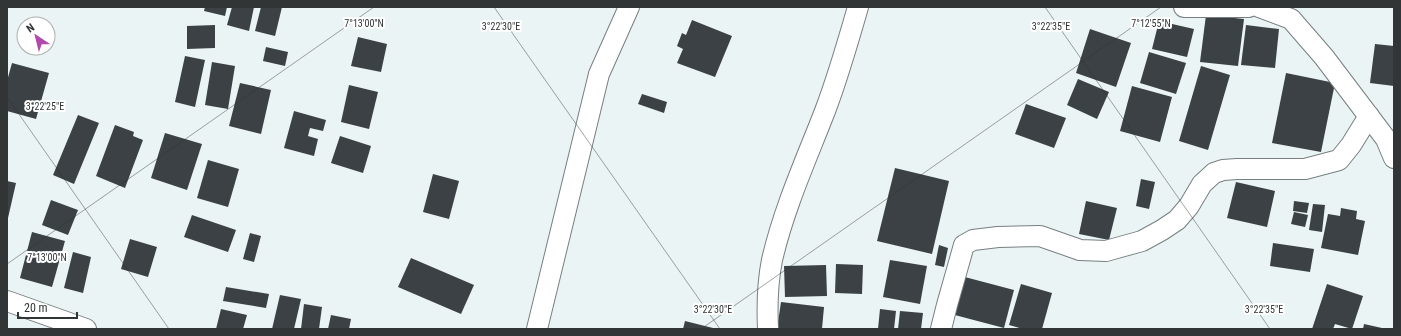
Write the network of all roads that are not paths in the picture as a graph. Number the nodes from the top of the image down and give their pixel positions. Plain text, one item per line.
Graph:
1 (629, 7) edge
2 (858, 7) edge
3 (1184, 7) edge
4 (1240, 7) edge
5 (1249, 7) edge
6 (1259, 7) edge
7 (1368, 116) junction
8 (1394, 158) edge
9 (7, 301) edge
10 (86, 329) edge
11 (538, 329) edge
12 (768, 329) edge
13 (941, 329) edge

1 - 11 street
2 - 12 street
3 - 4 street
4 - 5 street
6 - 7 street
7 - 8 street
7 - 13 street
9 - 10 street

